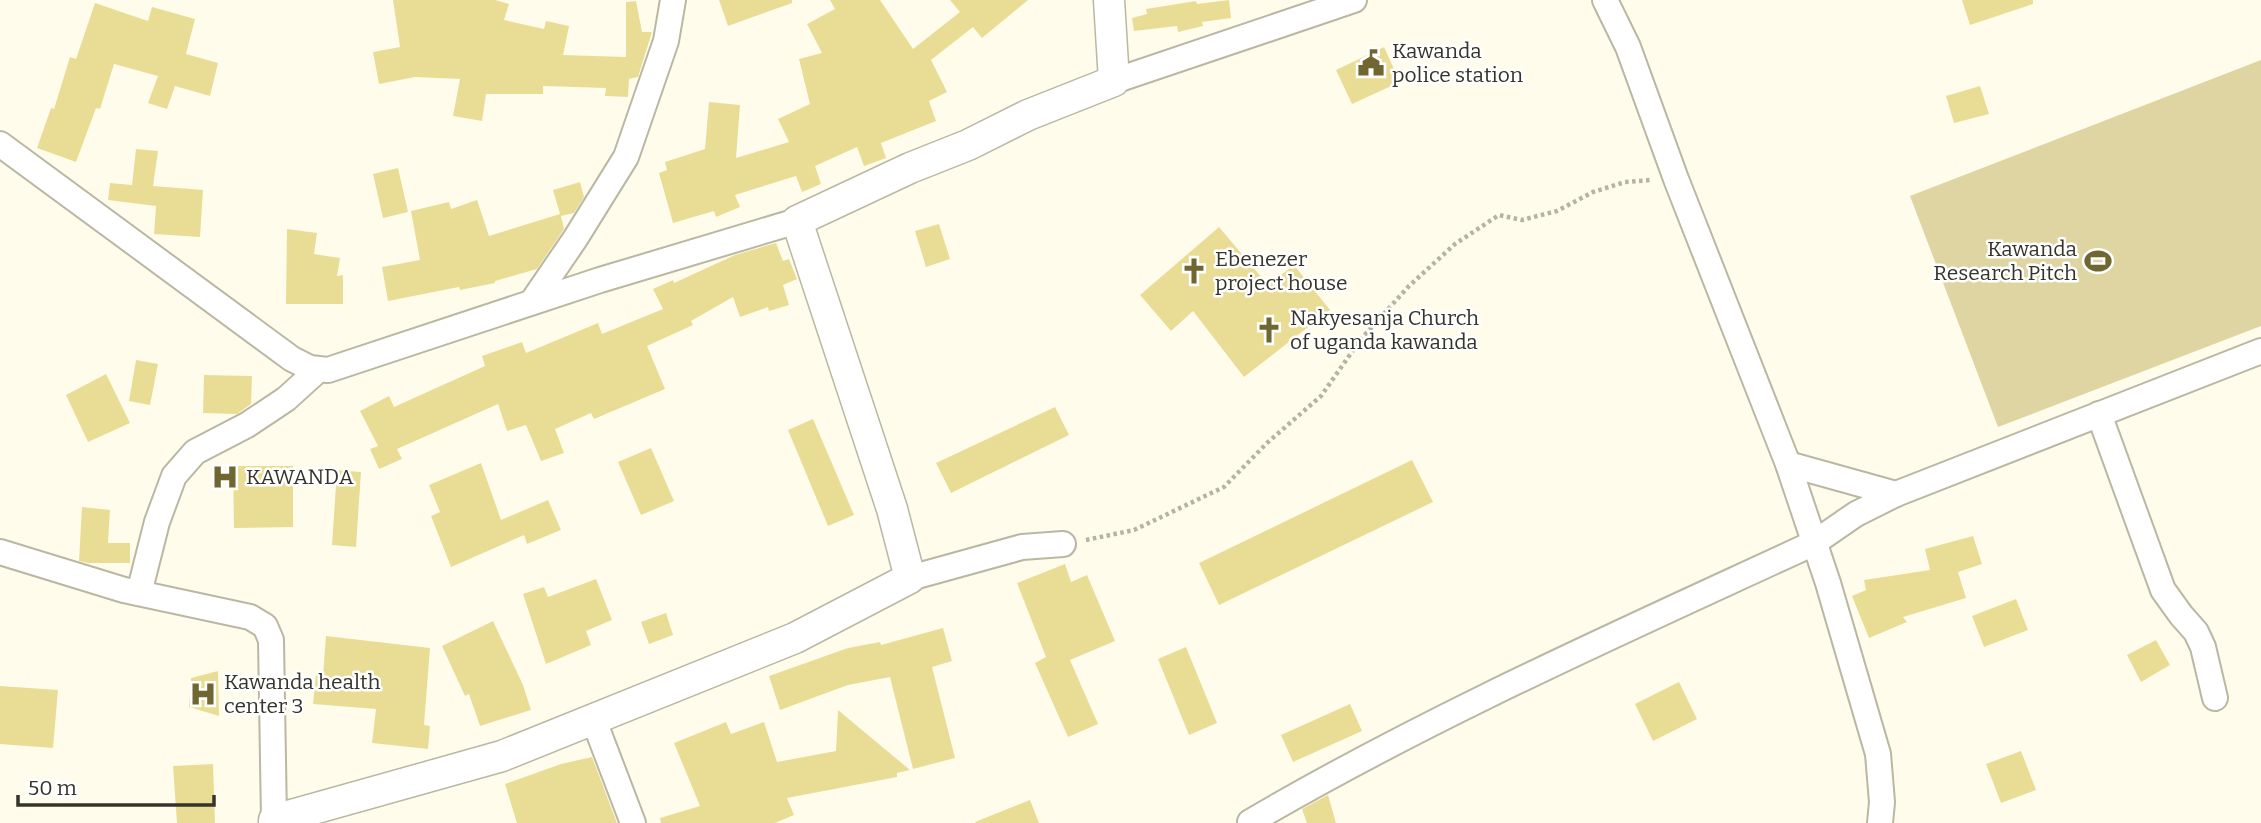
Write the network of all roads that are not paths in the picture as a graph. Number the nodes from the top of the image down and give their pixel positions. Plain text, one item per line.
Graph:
1 (673, 0) edge
2 (1109, 0) edge
3 (1354, 0) edge
4 (1605, 0) edge
5 (1114, 80) junction
6 (0, 144) edge
7 (797, 221) junction
8 (532, 303) junction
9 (2261, 351) edge
10 (318, 370) junction
11 (2099, 414) junction
12 (1788, 464) junction
13 (1896, 494) junction
14 (1814, 543) junction
15 (1063, 544) road end
16 (0, 552) edge
17 (910, 578) junction
18 (139, 593) junction
19 (2215, 698) dead end
20 (593, 718) junction
21 (274, 822) edge
22 (1250, 822) edge
23 (633, 823) edge
24 (1880, 823) edge

1 - 8 street
2 - 5 street
3 - 5 street
4 - 12 street
5 - 7 street
6 - 10 street
7 - 8 street
7 - 17 street
8 - 10 street
9 - 11 street
10 - 18 street
11 - 13 street
11 - 19 street
12 - 13 street
12 - 14 street
13 - 14 street
14 - 22 street
14 - 24 street
15 - 17 street
16 - 18 street
17 - 20 street
18 - 21 street
20 - 21 street
20 - 23 street

